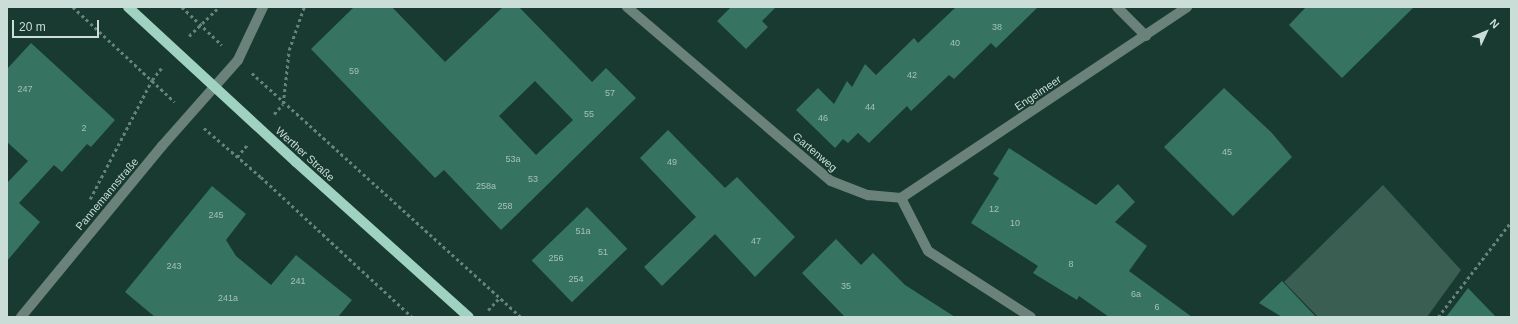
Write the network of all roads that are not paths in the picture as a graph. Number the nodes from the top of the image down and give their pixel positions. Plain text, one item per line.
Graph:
1 (128, 7) edge
2 (263, 7) edge
3 (627, 7) edge
4 (1117, 7) edge
5 (1187, 7) edge
6 (1146, 36) junction
7 (214, 88) junction
8 (901, 198) junction
9 (21, 317) edge
10 (469, 317) edge
11 (1031, 317) edge

1 - 7 main road, Werther Straße
2 - 7 street, Pannemannstraße
3 - 8 street, Gartenweg
4 - 6 street
5 - 6 street, Engelmeer
6 - 8 street, Engelmeer
7 - 9 street, Pannemannstraße
7 - 10 main road, Werther Straße
8 - 11 street

